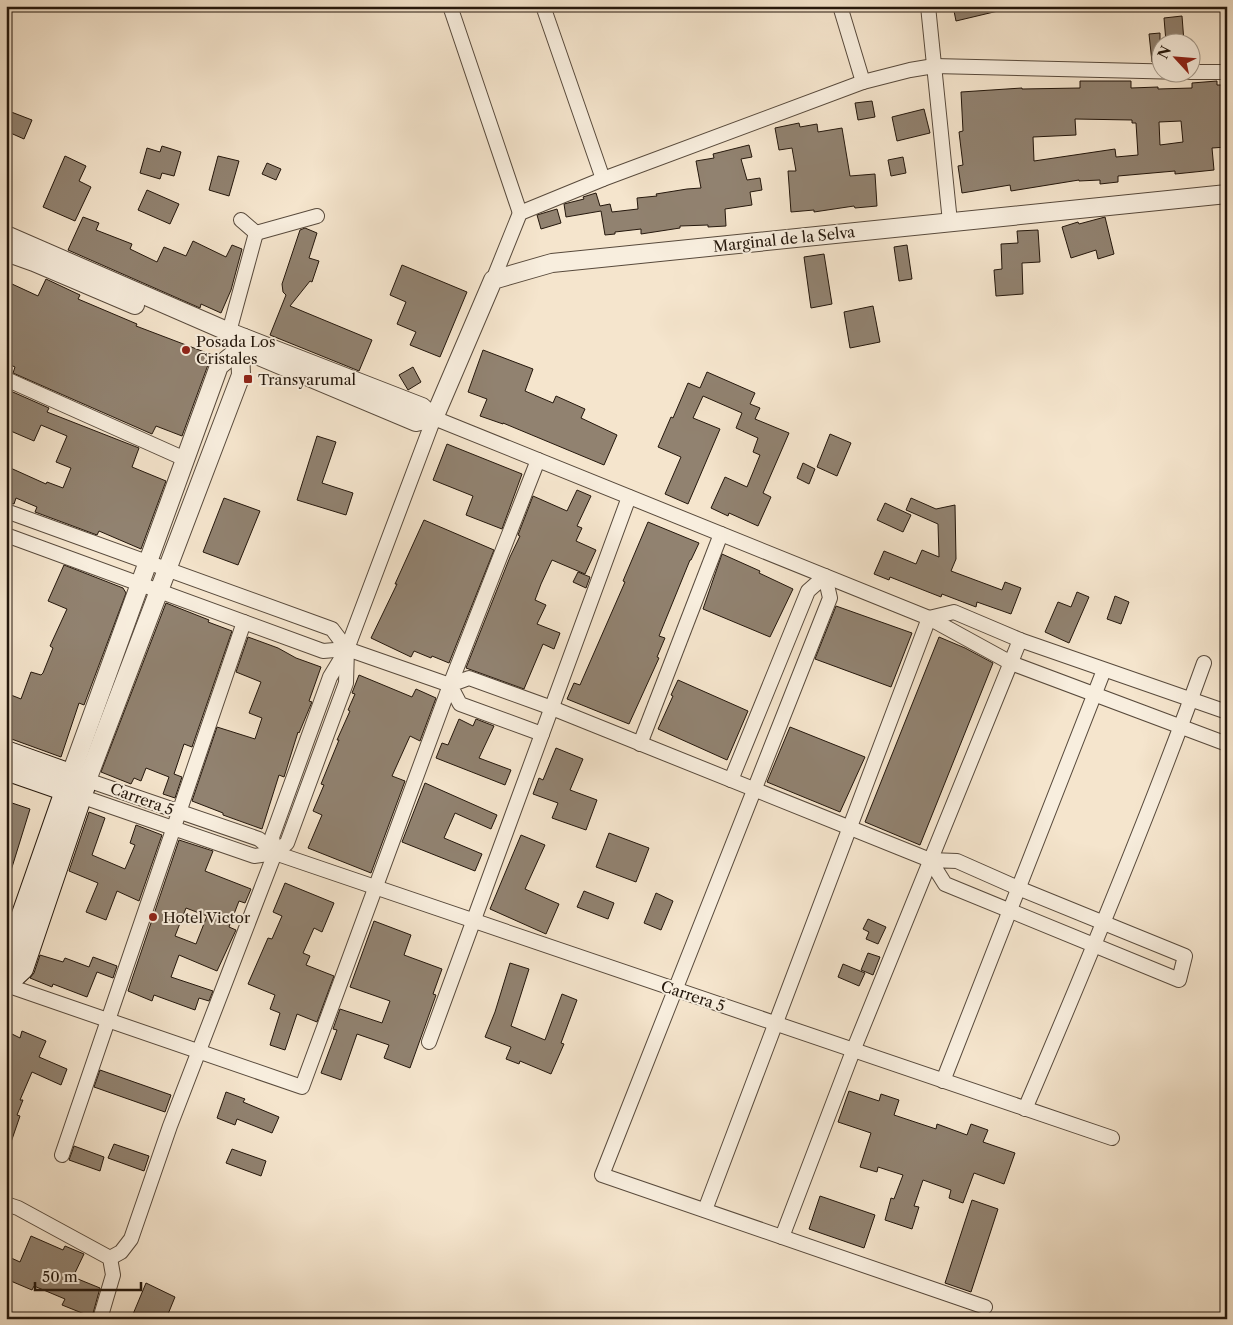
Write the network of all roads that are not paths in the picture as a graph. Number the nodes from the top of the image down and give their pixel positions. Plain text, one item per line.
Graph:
1 (450, 6) edge
2 (543, 6) edge
3 (840, 6) edge
4 (928, 6) edge
5 (934, 66) junction
6 (1150, 71) edge
7 (1200, 72) edge
8 (1227, 72) edge
9 (863, 82) junction
10 (603, 179) junction
11 (1227, 194) edge
12 (520, 213) junction
13 (317, 216) dead end
14 (241, 220) dead end
15 (950, 222) junction
16 (256, 233) junction
17 (6, 236) edge
18 (6, 252) edge
19 (493, 280) junction
20 (238, 339) junction
21 (6, 379) edge
22 (434, 418) junction
23 (185, 459) junction
24 (538, 460) junction
25 (629, 497) junction
26 (6, 511) edge
27 (721, 534) junction
28 (6, 535) edge
29 (147, 563) junction
30 (168, 570) junction
31 (825, 576) junction
32 (140, 584) junction
33 (159, 591) junction
34 (929, 618) junction
35 (244, 622) junction
36 (1020, 640) junction
37 (348, 650) junction
38 (1011, 663) junction
39 (1204, 663) dead end
40 (1104, 670) junction
41 (450, 685) junction
42 (1094, 694) junction
43 (1191, 700) junction
44 (552, 708) junction
45 (1227, 712) edge
46 (1180, 726) junction
47 (542, 734) junction
48 (640, 744) junction
49 (1227, 744) edge
50 (6, 751) edge
51 (6, 770) edge
52 (732, 780) junction
53 (77, 785) junction
54 (754, 789) junction
55 (179, 812) junction
56 (849, 827) junction
57 (173, 828) junction
58 (275, 853) junction
59 (930, 860) junction
60 (376, 888) junction
61 (1018, 888) junction
62 (1010, 910) junction
63 (474, 921) junction
64 (1104, 923) junction
65 (1095, 945) junction
66 (6, 960) edge
67 (6, 985) edge
68 (675, 990) junction
69 (108, 1021) junction
70 (774, 1024) junction
71 (429, 1042) dead end
72 (853, 1051) junction
73 (199, 1052) junction
74 (943, 1081) junction
75 (1025, 1109) junction
76 (1112, 1138) dead end
77 (62, 1155) dead end
78 (6, 1204) edge
79 (705, 1210) junction
80 (782, 1237) junction
81 (110, 1258) junction
82 (985, 1308) dead end
83 (100, 1319) edge

1 - 12 street
2 - 10 street
3 - 9 street
4 - 5 street
5 - 6 street
5 - 9 street
5 - 15 street
7 - 8 street
9 - 10 street
10 - 12 street
11 - 15 street, Marginal de la Selva
12 - 19 street
13 - 16 street
14 - 16 street
15 - 19 street, Marginal de la Selva
16 - 20 street
17 - 20 street
18 - 20 street
19 - 22 street
20 - 22 street
20 - 23 street
20 - 30 street
21 - 23 street
22 - 24 street
22 - 37 street
23 - 29 street
24 - 25 street
24 - 41 street
25 - 27 street
25 - 44 street
26 - 29 street
27 - 31 street
27 - 48 street
28 - 32 street
29 - 30 street
29 - 32 street
30 - 33 street
30 - 37 street
31 - 34 street
31 - 52 street
31 - 54 street
32 - 33 street
32 - 53 street
33 - 35 street
33 - 53 street
34 - 36 street
34 - 38 street
34 - 56 street
35 - 37 street
35 - 55 street
36 - 38 street
36 - 40 street
37 - 41 street
37 - 58 street
38 - 42 street
38 - 59 street
39 - 43 street
40 - 42 street
40 - 43 street
41 - 44 street
41 - 47 street
41 - 60 street
42 - 46 street
42 - 61 street
43 - 45 street
43 - 46 street
44 - 47 street
44 - 48 street
46 - 49 street
46 - 64 street
47 - 63 street
48 - 52 street
50 - 53 main road, Carrera 5
51 - 53 main road, Carrera 5
52 - 54 street
53 - 55 street, Carrera 5
53 - 57 street, Carrera 5
53 - 66 main road
53 - 67 main road
54 - 56 street
54 - 68 street
55 - 57 street
55 - 58 street, Carrera 5
56 - 59 street
56 - 70 street
57 - 58 street, Carrera 5
57 - 69 street
58 - 60 street, Carrera 5
58 - 73 street
59 - 61 street
59 - 62 street
59 - 72 street
60 - 63 street, Carrera 5
60 - 73 street
61 - 62 street
61 - 64 street
62 - 65 street
62 - 74 street
63 - 68 street, Carrera 5
63 - 71 street
64 - 65 street
64 - 65 street
65 - 75 street
67 - 69 street
68 - 70 street, Carrera 5
68 - 79 street
69 - 73 street
69 - 77 street
70 - 72 street, Carrera 5
70 - 79 street
72 - 74 street, Carrera 5
72 - 80 street
73 - 81 street
74 - 75 street, Carrera 5
75 - 76 street, Carrera 5
78 - 81 street
79 - 80 street
80 - 82 street
81 - 83 street

